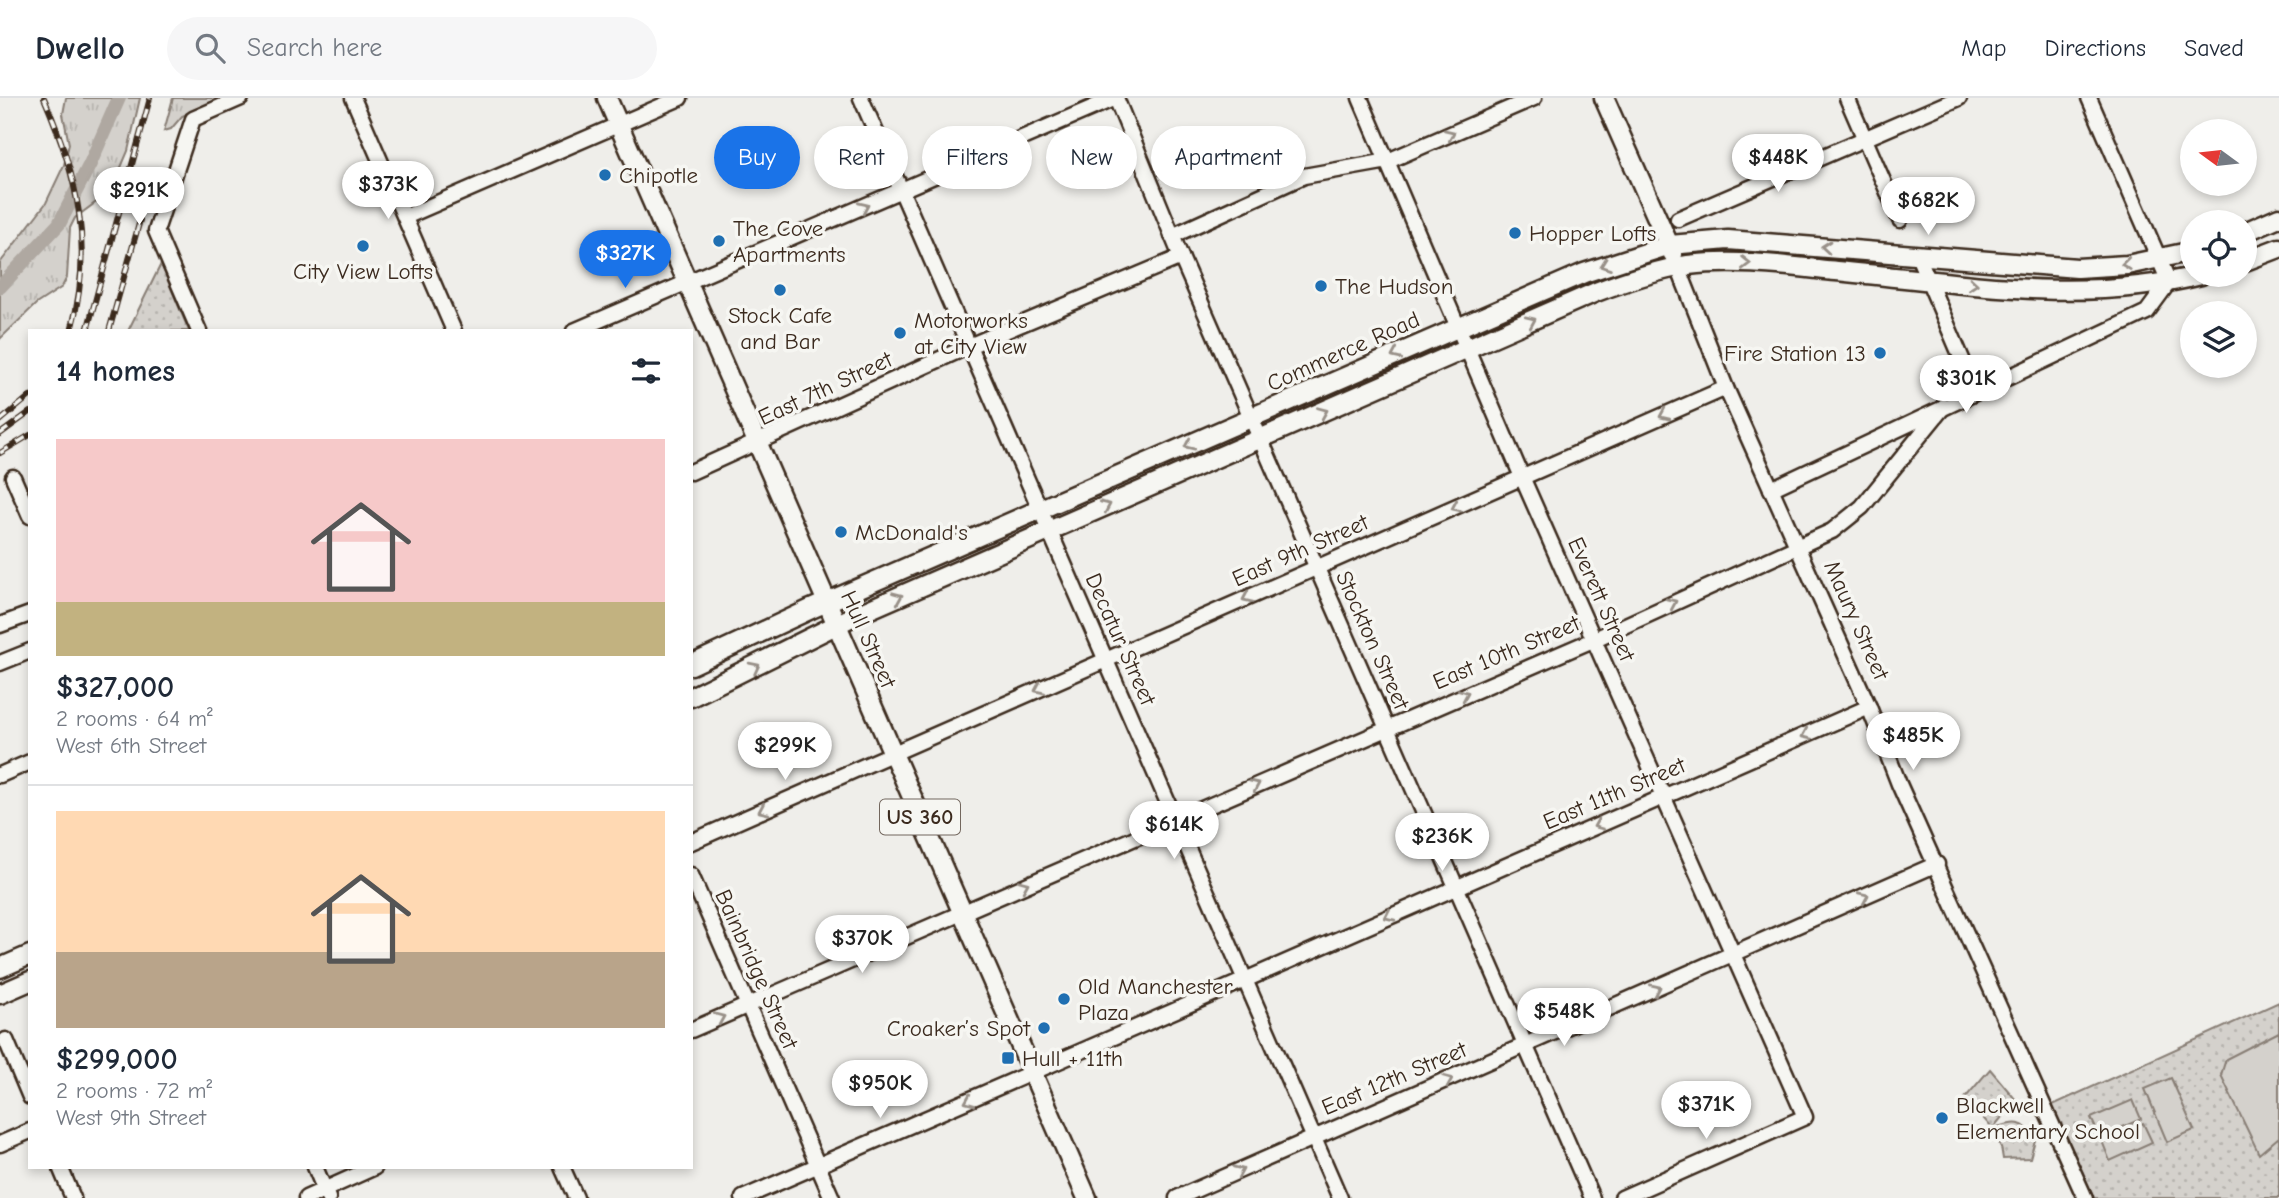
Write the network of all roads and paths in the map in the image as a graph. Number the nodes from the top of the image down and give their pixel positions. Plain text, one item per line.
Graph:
1 (241, 98) edge
2 (353, 98) edge
3 (607, 98) edge
4 (680, 98) edge
5 (861, 98) edge
6 (1115, 98) edge
7 (1360, 98) edge
8 (1534, 98) edge
9 (1604, 98) edge
10 (1847, 98) edge
11 (1959, 98) edge
12 (2089, 98) edge
13 (619, 125) junction
14 (1864, 138) junction
15 (1388, 161) junction
16 (902, 191) junction
17 (405, 217) junction
18 (2279, 217) edge
19 (1678, 219) dead end
20 (1900, 220) dead end
21 (2257, 227) edge
22 (1172, 236) junction
23 (1670, 245) junction
24 (2279, 248) edge
25 (2180, 254) edge
26 (1918, 256) junction
27 (2257, 256) edge
28 (1181, 257) junction
29 (2160, 259) junction
30 (1678, 267) junction
31 (1927, 279) junction
32 (2180, 280) edge
33 (689, 282) junction
34 (2169, 282) junction
35 (1460, 327) junction
36 (198, 329) edge
37 (453, 329) edge
38 (579, 329) edge
39 (970, 346) junction
40 (1469, 349) junction
41 (1726, 387) junction
42 (1976, 392) junction
43 (1944, 406) junction
44 (1251, 418) junction
45 (1260, 439) junction
46 (758, 444) junction
47 (693, 471) edge
48 (13, 477) dead end
49 (1522, 477) junction
50 (1771, 489) junction
51 (1040, 510) junction
52 (28, 511) edge
53 (1048, 532) junction
54 (1798, 547) junction
55 (1317, 568) junction
56 (827, 603) junction
57 (28, 615) edge
58 (0, 625) edge
59 (836, 625) junction
60 (1595, 639) junction
61 (28, 652) edge
62 (1105, 660) junction
63 (0, 663) edge
64 (693, 665) edge
65 (693, 696) edge
66 (1869, 708) junction
67 (1387, 727) junction
68 (892, 753) junction
69 (28, 763) edge
70 (0, 775) edge
71 (1666, 796) junction
72 (1175, 821) junction
73 (693, 841) edge
74 (1937, 864) junction
75 (693, 880) edge
76 (1455, 886) junction
77 (961, 911) junction
78 (1734, 955) junction
79 (28, 956) edge
80 (0, 968) edge
81 (28, 982) edge
82 (1247, 982) junction
83 (0, 994) edge
84 (749, 1006) junction
85 (693, 1029) edge
86 (6, 1040) dead end
87 (1525, 1046) junction
88 (1032, 1074) junction
89 (28, 1092) edge
90 (28, 1131) edge
91 (1313, 1138) junction
92 (0, 1143) edge
93 (818, 1166) junction
94 (61, 1169) edge
95 (316, 1169) edge
96 (371, 1169) edge
97 (563, 1169) edge
98 (326, 1194) edge
99 (73, 1198) edge
100 (306, 1198) edge
101 (576, 1198) edge
102 (743, 1198) edge
103 (832, 1198) edge
104 (1087, 1198) edge
105 (1177, 1198) edge
106 (1340, 1198) edge
107 (1592, 1198) edge
108 (1622, 1198) edge
109 (2085, 1198) edge

1 - 36 street
2 - 17 street
3 - 13 main road, Hull Street / US 360
4 - 13 street
5 - 16 street, Decatur Street
6 - 16 street
6 - 22 street, Stockton Street
7 - 15 street, Everett Street
15 -> 8 street
9 - 23 main road, Maury Street
10 - 14 street
11 - 14 street
12 - 29 street
13 - 17 street
13 - 33 main road, Hull Street / US 360
14 - 19 street
14 - 20 street
15 - 22 street
15 - 35 street, Everett Street
33 -> 16 street
16 - 39 street, Decatur Street
17 - 37 street
18 - 21 main road
22 - 28 street, Stockton Street
26 -> 23 main road, Commerce Road
23 - 30 main road, Maury Street
23 -> 35 main road, Commerce Road
24 - 27 main road
25 - 29 main road, Commerce Road
29 -> 26 main road, Commerce Road
26 - 31 street
28 - 39 street, East 7th Street
28 - 44 street, Stockton Street
29 - 34 street
30 -> 31 main road, Commerce Road
40 -> 30 main road, Commerce Road
30 - 41 street, Maury Street
31 -> 34 main road, Commerce Road
31 - 42 street
32 - 34 main road, Commerce Road
33 - 38 street
33 - 46 main road, Hull Street / US 360
34 - 42 street
35 - 40 street, Everett Street
35 -> 44 main road, Commerce Road
39 - 46 street, East 7th Street
39 - 51 street, Decatur Street
45 -> 40 main road, Commerce Road
40 - 49 street, Everett Street
41 -> 49 street, East 9th Street
41 - 50 street, Maury Street
42 - 43 street
43 - 50 street
43 - 54 street, East 10th Street
44 - 45 street, Stockton Street
44 -> 51 main road, Commerce Road
53 -> 45 main road, Commerce Road
45 - 55 street, Stockton Street
46 - 47 street, East 7th Street
46 - 56 main road, Hull Street / US 360
48 - 52 street
49 -> 55 street, East 9th Street
49 - 60 street, Everett Street
50 - 54 street, Maury Street
51 - 53 street, Decatur Street
51 - 56 main road, Commerce Road
59 -> 53 main road, Commerce Road
53 - 62 street, Decatur Street
60 -> 54 street, East 10th Street
54 - 66 street, Maury Street
55 -> 62 street, East 9th Street
55 - 67 street, Stockton Street
56 - 59 main road, Hull Street / US 360
56 - 64 main road, Commerce Road
57 - 58 street
65 -> 59 main road, Commerce Road
59 - 68 main road, Hull Street / US 360
67 -> 60 street, East 10th Street
60 - 71 street, Everett Street
61 - 63 street
62 -> 68 street, East 9th Street
62 - 72 street, Decatur Street
66 -> 71 street, East 11th Street
66 - 74 street, Maury Street
72 -> 67 street, East 10th Street
67 - 76 street, Stockton Street
68 -> 73 street, East 9th Street
68 - 77 main road, Hull Street / US 360
69 - 70 street
71 -> 76 street, East 11th Street
71 - 78 street, Everett Street
77 -> 72 street, East 10th Street
72 - 82 street, Decatur Street
78 -> 74 street, East 12th Street
74 - 109 street, Maury Street
75 - 84 street, Bainbridge Street
76 -> 82 street, East 11th Street
76 - 87 street, Stockton Street
77 - 84 street, East 10th Street
77 - 88 main road, Hull Street / US 360
87 -> 78 street, East 12th Street
78 - 108 street, Everett Street
79 - 80 main road
81 - 83 main road
82 - 88 street, East 11th Street
82 - 91 street, Decatur Street
85 -> 84 street, East 10th Street
84 - 93 street, Bainbridge Street
86 - 89 street
91 -> 87 street, East 12th Street
87 - 107 street, Stockton Street
88 -> 93 street, East 11th Street
88 - 104 main road, Hull Street / US 360
90 - 92 street
105 -> 91 street, East 12th Street
91 - 106 street, Decatur Street
93 - 102 street, East 11th Street
93 - 103 street, Bainbridge Street
94 - 99 street
95 - 98 street
96 - 98 street
97 - 101 street
98 - 100 street

